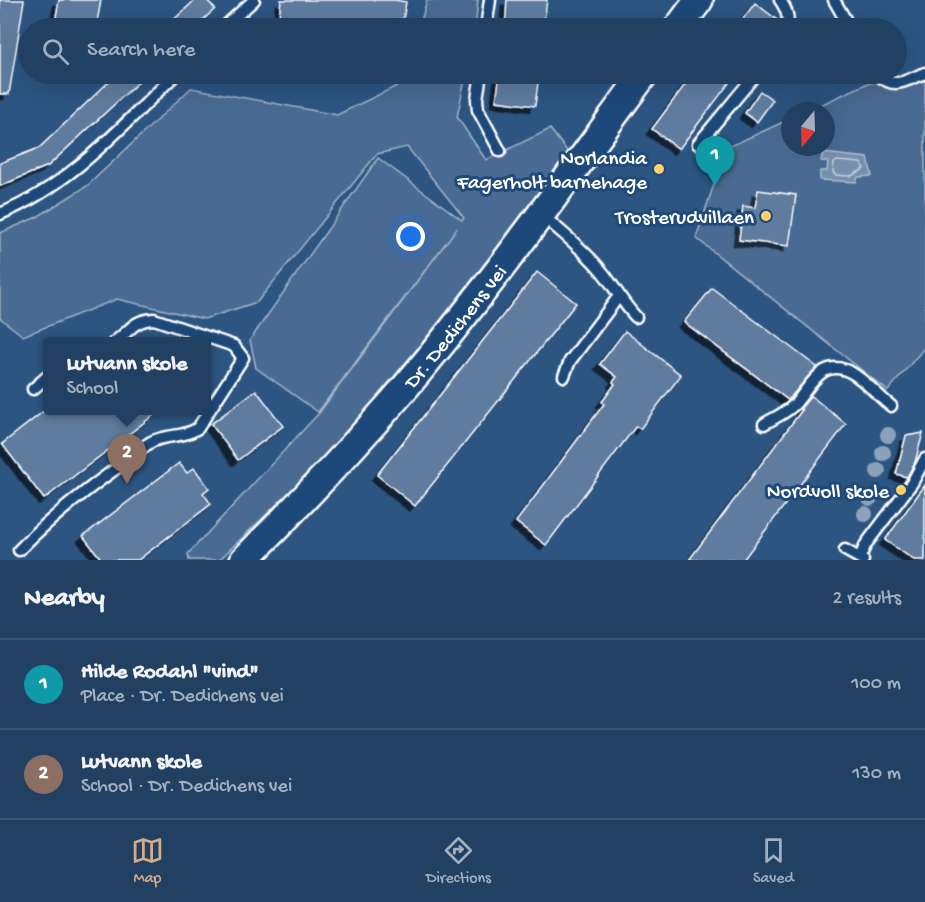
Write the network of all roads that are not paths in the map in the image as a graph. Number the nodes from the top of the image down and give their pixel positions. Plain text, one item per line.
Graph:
1 (254, 0) edge
2 (490, 0) edge
3 (699, 0) edge
4 (780, 0) edge
5 (834, 0) edge
6 (234, 18) edge
7 (487, 18) edge
8 (686, 18) edge
9 (789, 18) edge
10 (844, 18) edge
11 (925, 73) edge
12 (907, 79) edge
13 (165, 84) edge
14 (479, 84) edge
15 (637, 84) edge
16 (748, 84) edge
17 (698, 144) dead end
18 (500, 151) dead end
19 (0, 214) edge
20 (541, 214) junction
21 (619, 296) junction
22 (636, 317) dead end
23 (120, 337) edge
24 (207, 337) edge
25 (211, 338) edge
26 (564, 376) dead end
27 (43, 380) edge
28 (33, 389) dead end
29 (891, 406) dead end
30 (211, 408) edge
31 (206, 415) edge
32 (764, 424) dead end
33 (925, 459) edge
34 (19, 550) dead end
35 (844, 550) dead end
36 (861, 559) edge
37 (244, 560) edge

1 - 6 lane
2 - 7 lane
3 - 8 street
4 - 9 lane
5 - 10 lane
11 - 12 lane
13 - 19 lane
14 - 18 lane
15 - 20 street, Dr. Dedichens vei
16 - 17 lane
20 - 21 lane
20 - 37 street, Dr. Dedichens vei
21 - 22 lane
21 - 26 lane
23 - 24 lane
25 - 30 lane
27 - 28 lane
29 - 32 lane
31 - 34 lane
33 - 36 lane
35 - 36 lane

